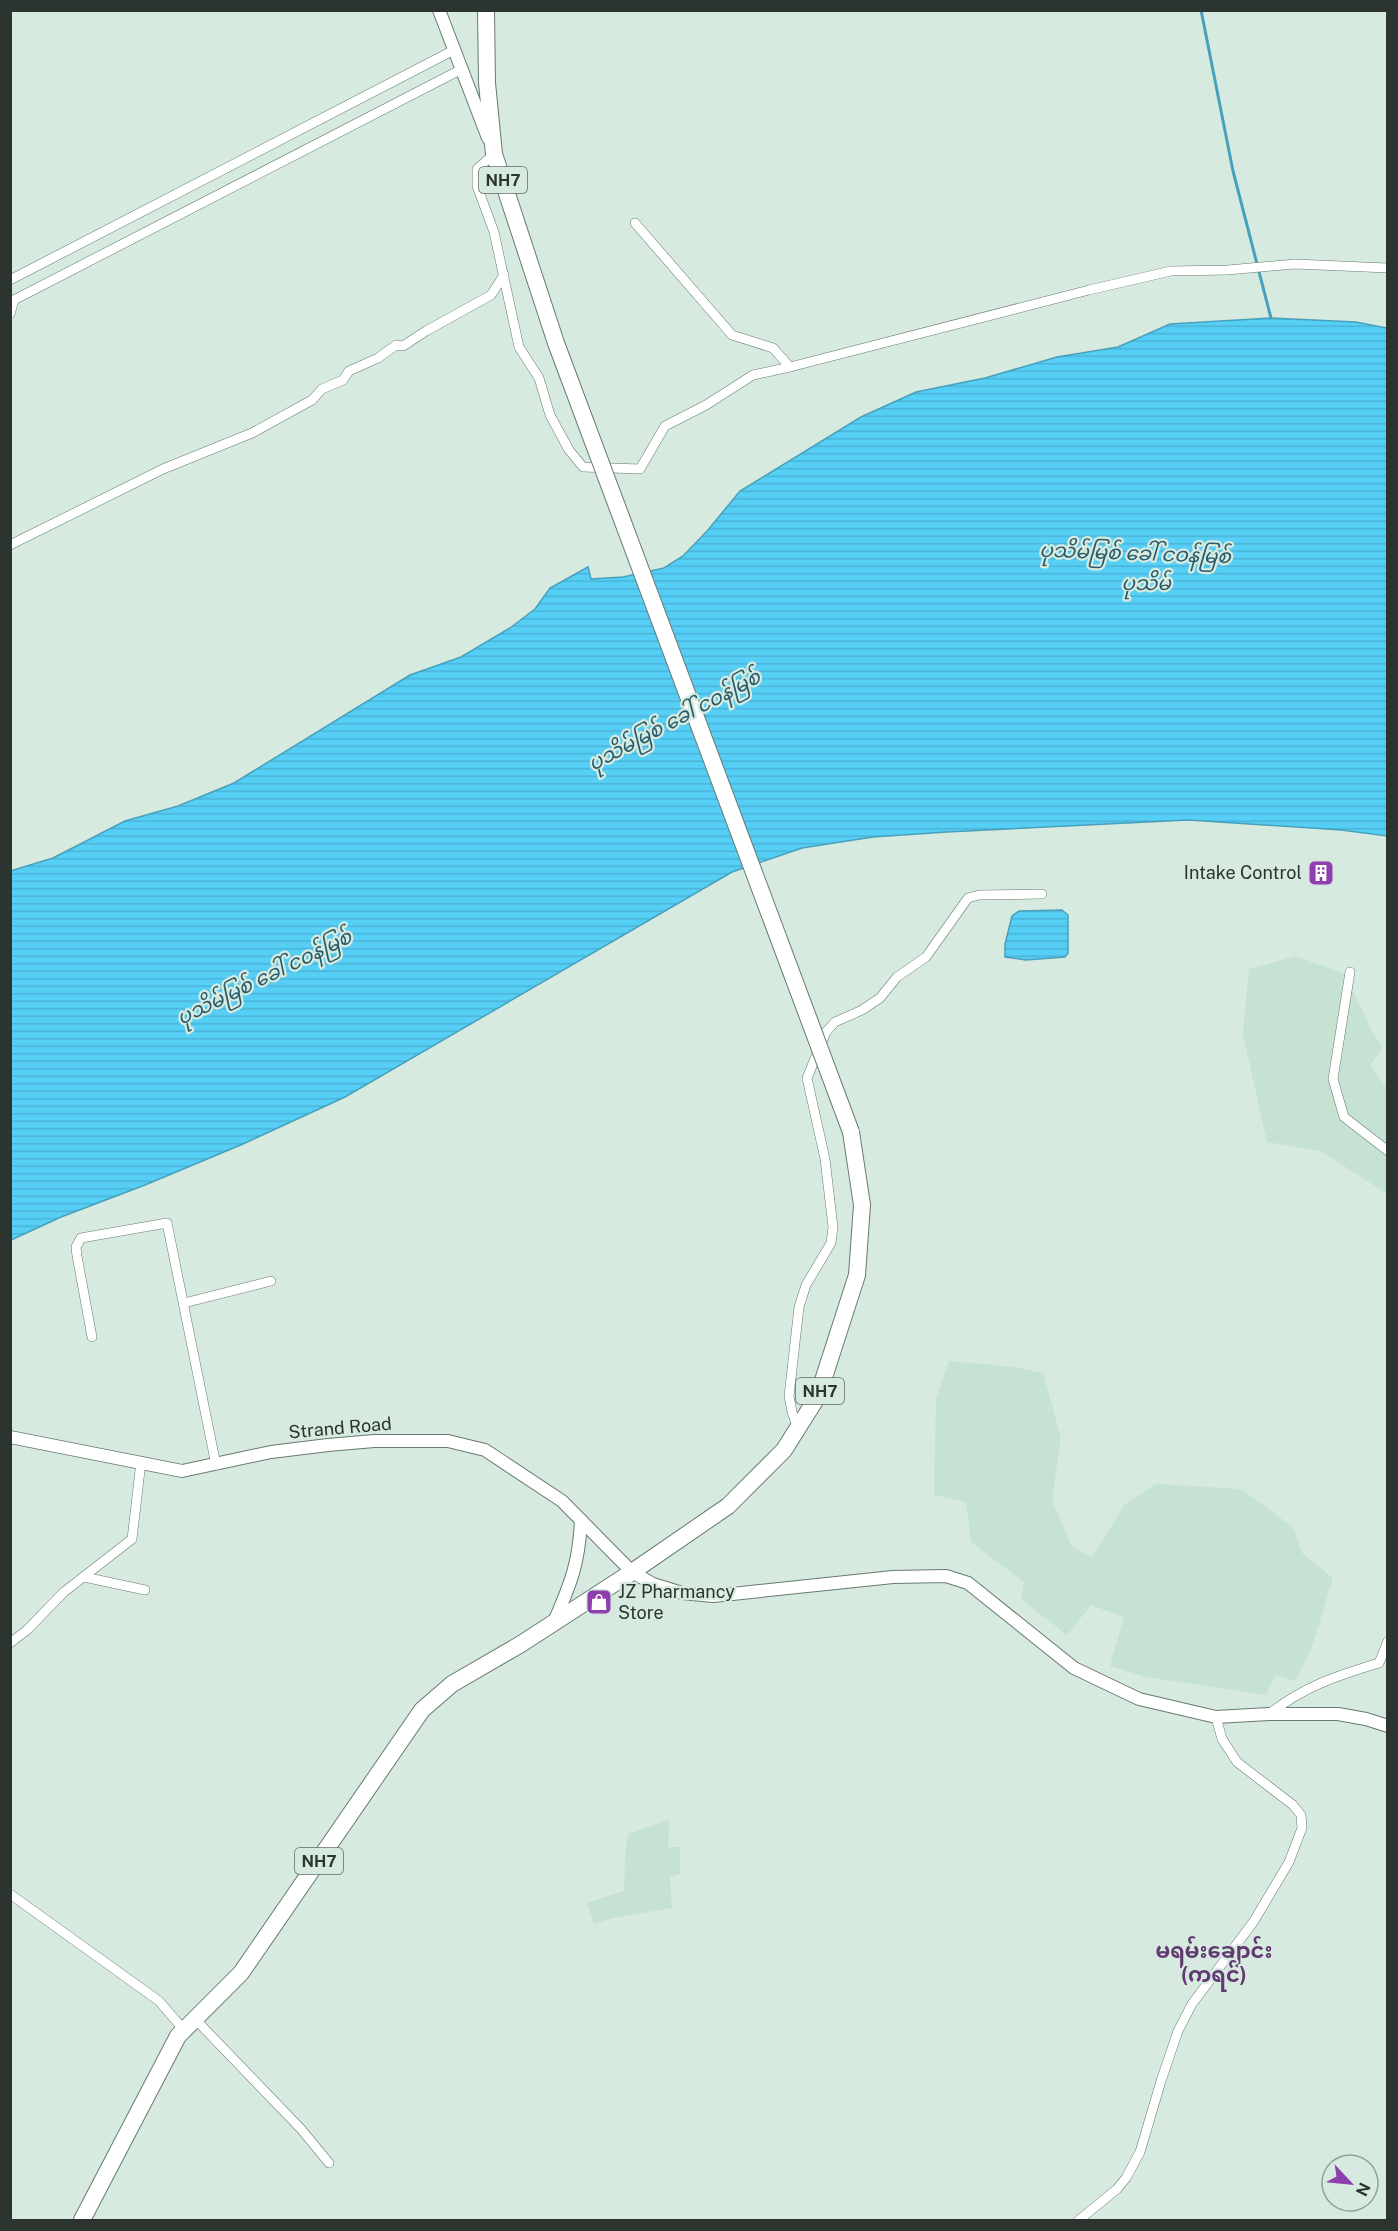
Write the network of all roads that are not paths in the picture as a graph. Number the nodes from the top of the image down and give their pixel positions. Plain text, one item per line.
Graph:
1 (439, 10) edge
2 (486, 10) edge
3 (454, 50) junction
4 (462, 69) junction
5 (494, 154) junction
6 (635, 224) dead end
7 (1388, 268) edge
8 (504, 275) junction
9 (10, 280) edge
10 (12, 301) edge
11 (10, 314) edge
12 (790, 367) junction
13 (10, 545) edge
14 (1041, 894) dead end
15 (1350, 972) dead end
16 (1388, 1151) edge
17 (271, 1281) dead end
18 (184, 1303) junction
19 (92, 1337) dead end
20 (798, 1428) junction
21 (10, 1437) edge
22 (141, 1462) junction
23 (216, 1465) junction
24 (581, 1520) junction
25 (632, 1572) junction
26 (84, 1577) junction
27 (145, 1590) dead end
28 (553, 1623) junction
29 (1388, 1641) edge
30 (10, 1643) edge
31 (1383, 1664) edge
32 (1269, 1714) junction
33 (1216, 1717) junction
34 (1388, 1726) edge
35 (10, 1894) edge
36 (190, 2024) junction
37 (328, 2163) dead end
38 (82, 2220) edge
39 (1079, 2220) edge

1 - 3 main road
2 - 5 highway, NH7
3 - 4 main road
3 - 9 street
4 - 5 main road
4 - 10 street
5 - 8 street
5 - 20 highway, NH7, bridge
6 - 12 street
7 - 12 street
8 - 12 street
8 - 13 street
10 - 11 street
14 - 20 street
15 - 16 street
17 - 18 street
18 - 19 street
18 - 23 street
20 - 25 highway, NH7
21 - 22 main road, Strand Road
22 - 23 main road, Strand Road
22 - 26 street
23 - 24 main road, Strand Road
24 - 25 main road, Strand Road
24 - 28 main road
25 - 28 highway, NH7
25 - 33 main road, Strand Road
26 - 27 street
26 - 30 street
28 - 36 highway, NH7
29 - 31 street
31 - 32 street
32 - 33 main road, Strand Road
32 - 34 main road, Strand Road
33 - 39 street
35 - 36 street
36 - 37 street
36 - 38 highway, NH7

